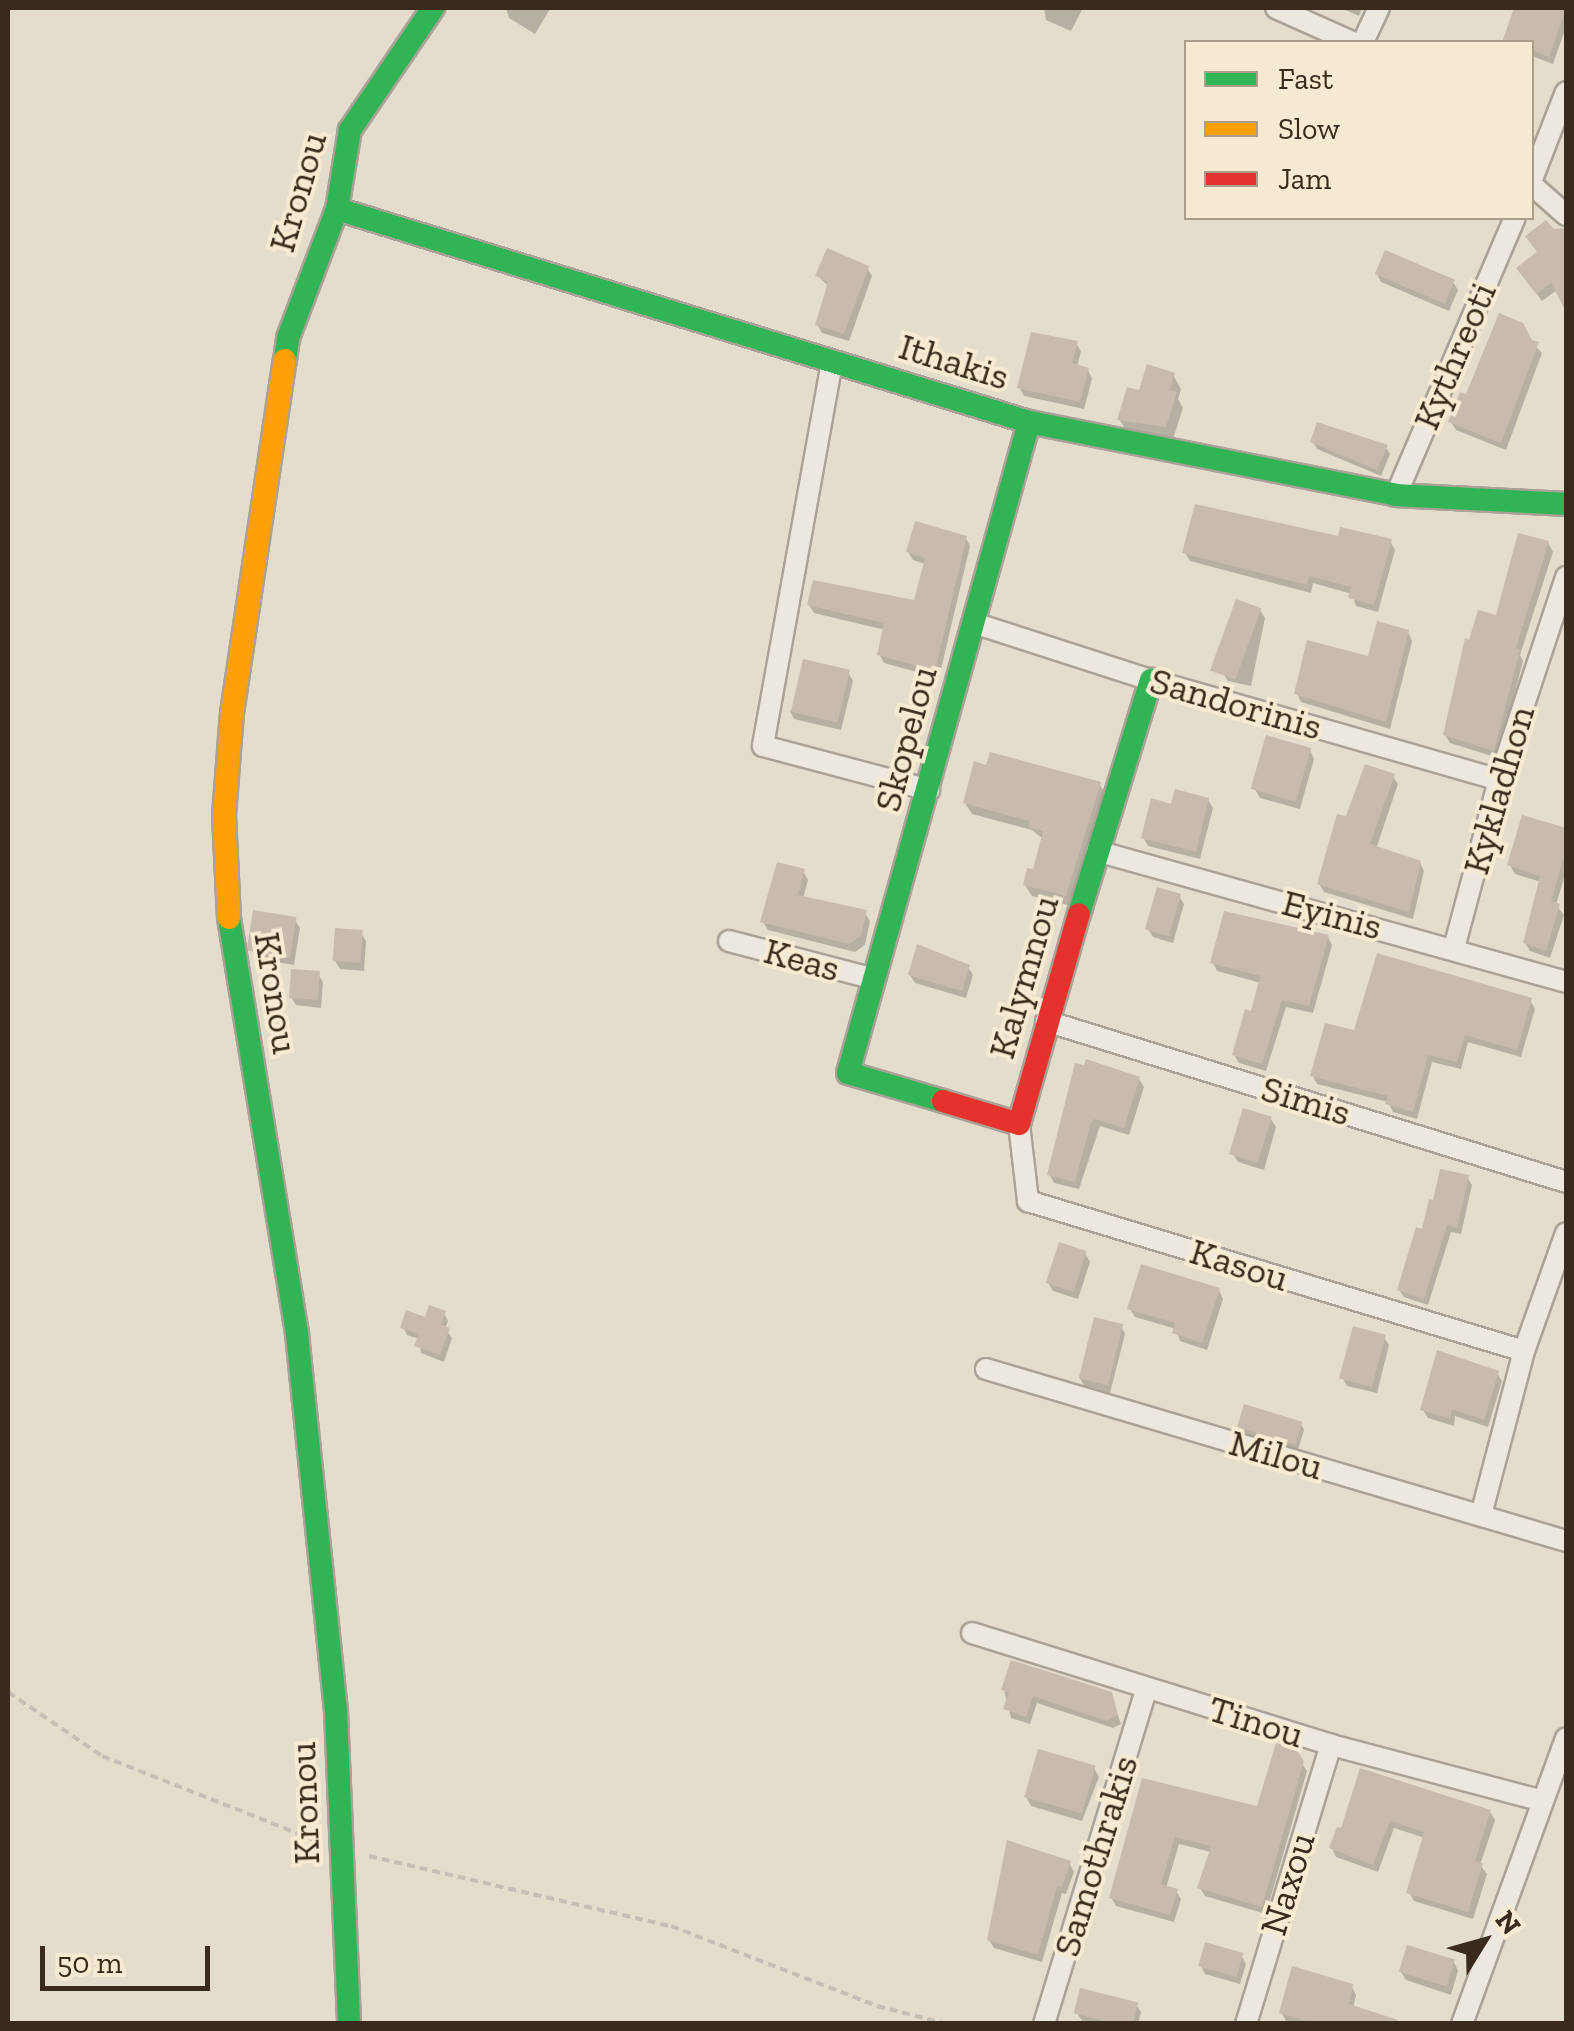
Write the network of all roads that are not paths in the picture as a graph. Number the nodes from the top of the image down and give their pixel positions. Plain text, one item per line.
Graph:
1 (434, 8) edge
2 (1276, 8) edge
3 (1379, 8) edge
4 (1348, 40) edge
5 (1364, 40) edge
6 (1566, 92) edge
7 (1534, 177) edge
8 (1534, 184) edge
9 (337, 210) junction
10 (1566, 215) edge
11 (1514, 220) edge
12 (832, 362) junction
13 (1028, 422) junction
14 (1396, 495) junction
15 (1566, 504) edge
16 (1566, 577) edge
17 (974, 624) junction
18 (1151, 680) junction
19 (1500, 780) junction
20 (929, 790) junction
21 (1097, 851) junction
22 (729, 941) dead end
23 (1454, 948) junction
24 (875, 979) junction
25 (1566, 982) edge
26 (1046, 1021) junction
27 (1019, 1124) junction
28 (1566, 1182) edge
29 (1566, 1233) edge
30 (1524, 1351) junction
31 (986, 1369) dead end
32 (1481, 1515) junction
33 (1566, 1541) edge
34 (972, 1632) dead end
35 (1148, 1688) junction
36 (1566, 1738) edge
37 (1331, 1745) junction
38 (1544, 1801) junction
39 (350, 2024) edge
40 (1044, 2024) edge
41 (1246, 2024) edge
42 (1462, 2024) edge

1 - 9 street, Kronou
2 - 4 street
3 - 5 street
6 - 7 street
8 - 10 street
9 - 12 street, Ithakis
9 - 39 street, Kronou
11 - 14 street, Kythreoti
12 - 13 street, Ithakis
12 - 20 street
13 - 14 street, Ithakis
13 - 17 street, Skopelou
14 - 15 street, Ithakis
16 - 19 street, Kykladhon
17 - 18 street, Sandorinis
17 - 20 street, Skopelou
18 - 19 street, Sandorinis
18 - 21 street, Kalymnou
19 - 23 street, Kykladhon
20 - 24 street, Skopelou
21 - 23 street, Eyinis
21 - 26 street, Kalymnou
22 - 24 street, Keas
23 - 25 street, Eyinis
24 - 27 street, Skopelou
26 - 27 street, Kalymnou
26 - 28 street, Simis
27 - 30 street, Kasou
29 - 30 street
30 - 32 street
31 - 32 street, Milou
32 - 33 street, Milou
34 - 35 street, Tinou
35 - 37 street, Tinou
35 - 40 street, Samothrakis
36 - 38 street
37 - 38 street, Tinou
37 - 41 street, Naxou
38 - 42 street

